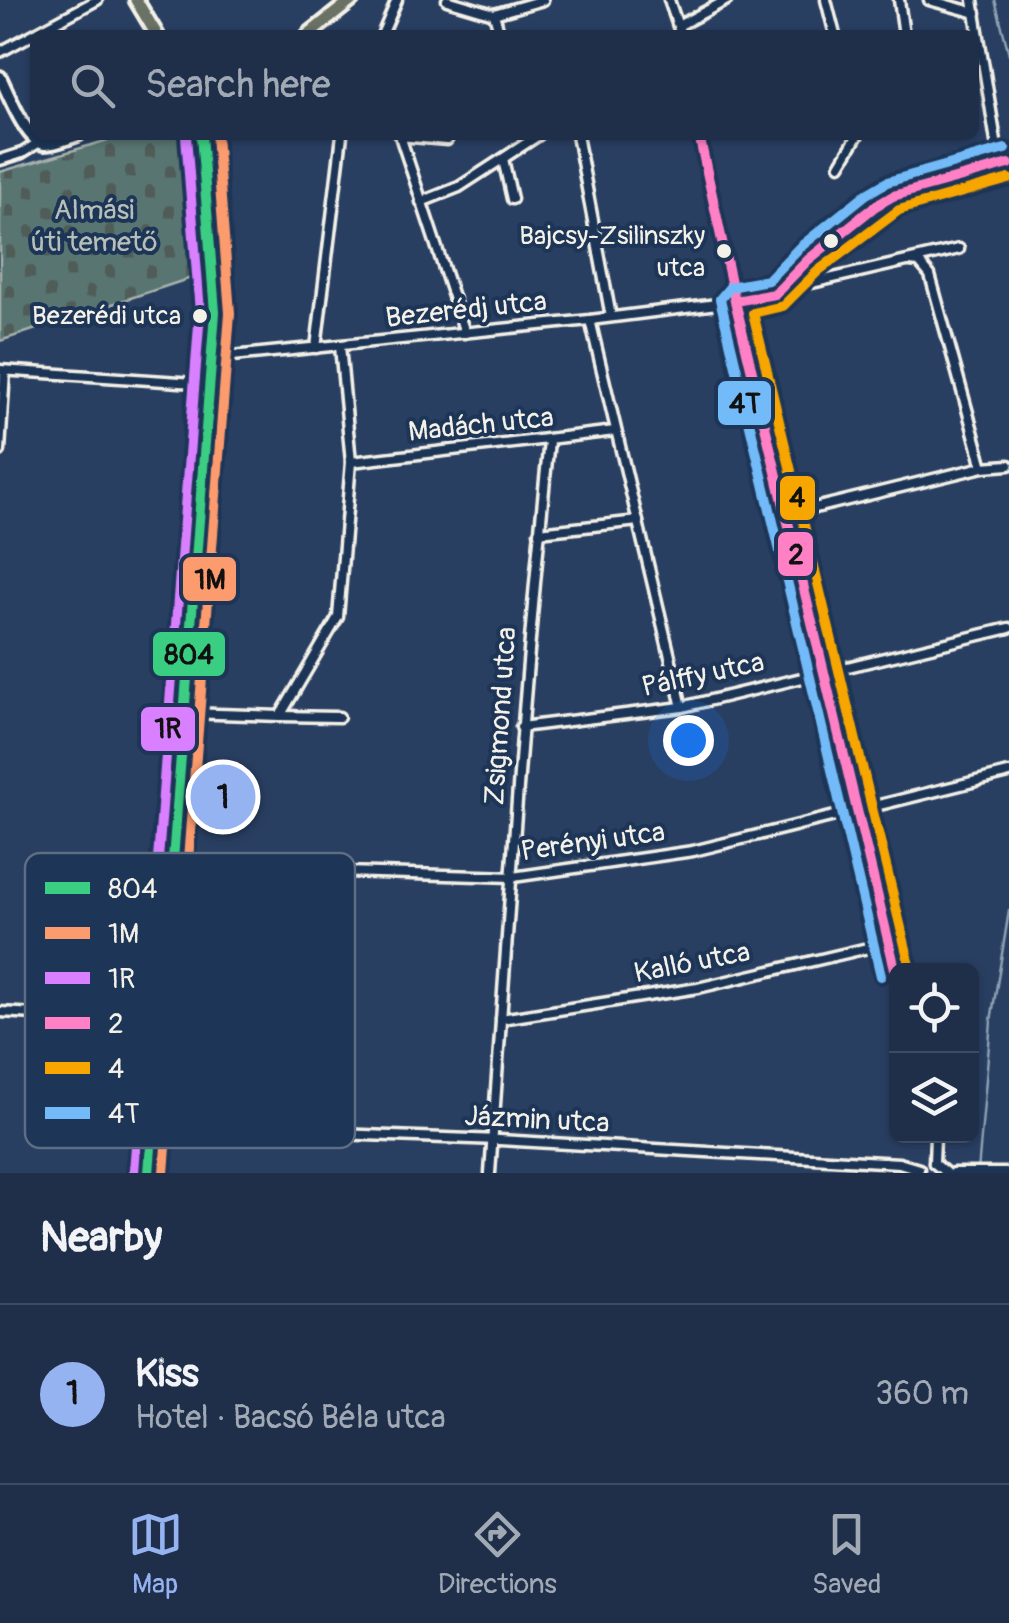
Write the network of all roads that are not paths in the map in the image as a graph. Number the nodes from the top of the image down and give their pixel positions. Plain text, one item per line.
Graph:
1 (96, 0) edge
2 (136, 0) edge
3 (352, 0) edge
4 (397, 0) edge
5 (447, 0) edge
6 (543, 0) edge
7 (669, 0) edge
8 (727, 0) edge
9 (826, 0) edge
10 (899, 0) edge
11 (929, 0) edge
12 (974, 0) edge
13 (976, 13) junction
14 (494, 14) junction
15 (41, 30) edge
16 (154, 30) edge
17 (314, 30) edge
18 (384, 30) edge
19 (499, 30) edge
20 (680, 30) edge
21 (834, 30) edge
22 (903, 30) edge
23 (30, 36) edge
24 (0, 52) edge
25 (0, 77) edge
26 (30, 136) edge
27 (35, 140) edge
28 (61, 140) edge
29 (201, 140) edge
30 (341, 140) edge
31 (401, 140) edge
32 (531, 140) edge
33 (578, 140) edge
34 (700, 140) edge
35 (855, 140) edge
36 (38, 143) junction
37 (503, 159) junction
38 (0, 160) edge
39 (840, 165) dead end
40 (1005, 165) edge
41 (512, 199) dead end
42 (421, 202) junction
43 (959, 250) dead end
44 (905, 260) junction
45 (775, 294) junction
46 (735, 301) junction
47 (610, 317) junction
48 (590, 320) junction
49 (465, 333) junction
50 (340, 346) junction
51 (316, 348) junction
52 (212, 358) junction
53 (3, 370) edge
54 (210, 384) junction
55 (615, 431) junction
56 (548, 441) junction
57 (0, 451) edge
58 (351, 462) junction
59 (1009, 465) edge
60 (983, 467) junction
61 (786, 515) junction
62 (638, 521) junction
63 (539, 532) junction
64 (1009, 628) edge
65 (824, 672) junction
66 (682, 707) junction
67 (185, 713) junction
68 (280, 716) junction
69 (339, 718) dead end
70 (521, 727) junction
71 (1009, 774) edge
72 (858, 812) junction
73 (174, 853) edge
74 (355, 872) edge
75 (513, 876) junction
76 (889, 943) junction
77 (894, 963) edge
78 (0, 1012) edge
79 (25, 1013) edge
80 (502, 1018) junction
81 (355, 1135) edge
82 (492, 1140) junction
83 (935, 1143) edge
84 (151, 1148) edge
85 (934, 1163) junction
86 (918, 1171) edge
87 (965, 1172) edge
88 (984, 1172) edge
89 (149, 1173) edge
90 (490, 1173) edge
91 (950, 1173) edge
92 (1004, 1173) edge

1 - 15 street
2 - 16 main road
3 - 17 main road
4 - 18 street
5 - 14 street
6 - 14 street
7 - 20 street
8 - 20 street
9 - 21 street
10 - 22 street
11 - 13 street
12 - 13 street
13 - 40 street
14 - 19 street
23 - 24 street
25 - 26 street
27 - 36 street
28 - 36 street
29 - 52 main road
30 - 51 street
31 - 42 street
32 - 37 street
33 - 47 street
34 - 46 street
35 - 39 street
36 - 38 street
37 - 41 street
37 - 42 street
40 - 45 street
42 - 49 street
43 - 44 street, Bezerédj utca
44 - 45 street, Bezerédj utca
44 - 60 street
45 - 46 street, Bezerédj utca
46 - 47 street, Bezerédj utca
46 - 61 street
47 - 48 street, Bezerédj utca
48 - 49 street, Bezerédj utca
48 - 55 street
49 - 50 street, Bezerédj utca
50 - 51 street, Bezerédj utca
50 - 58 street
51 - 52 street, Bezerédj utca
52 - 54 main road
53 - 54 street
53 - 57 street
54 - 67 main road
55 - 56 street, Madách utca
55 - 62 street
56 - 58 street, Madách utca
56 - 63 street, Zsigmond utca
58 - 68 street
59 - 60 street
60 - 61 street
61 - 65 street
62 - 63 street
62 - 66 street
63 - 70 street, Zsigmond utca
64 - 65 street, Pálffy utca
65 - 66 street, Pálffy utca
65 - 72 street
66 - 70 street, Pálffy utca
67 - 68 street
67 - 73 main road
68 - 69 street
70 - 75 street, Zsigmond utca
71 - 72 street, Perényi utca
72 - 75 street, Perényi utca
72 - 76 street
74 - 75 street, Perényi utca
75 - 80 street, Zsigmond utca
76 - 77 street
76 - 80 street, Kalló utca
78 - 79 street
80 - 82 street, Zsigmond utca
81 - 82 street, Jázmin utca
82 - 86 street, Jázmin utca
82 - 90 street, Zsigmond utca
83 - 85 street
84 - 89 main road
85 - 86 street
85 - 91 street
87 - 88 street
87 - 91 street
88 - 92 street

